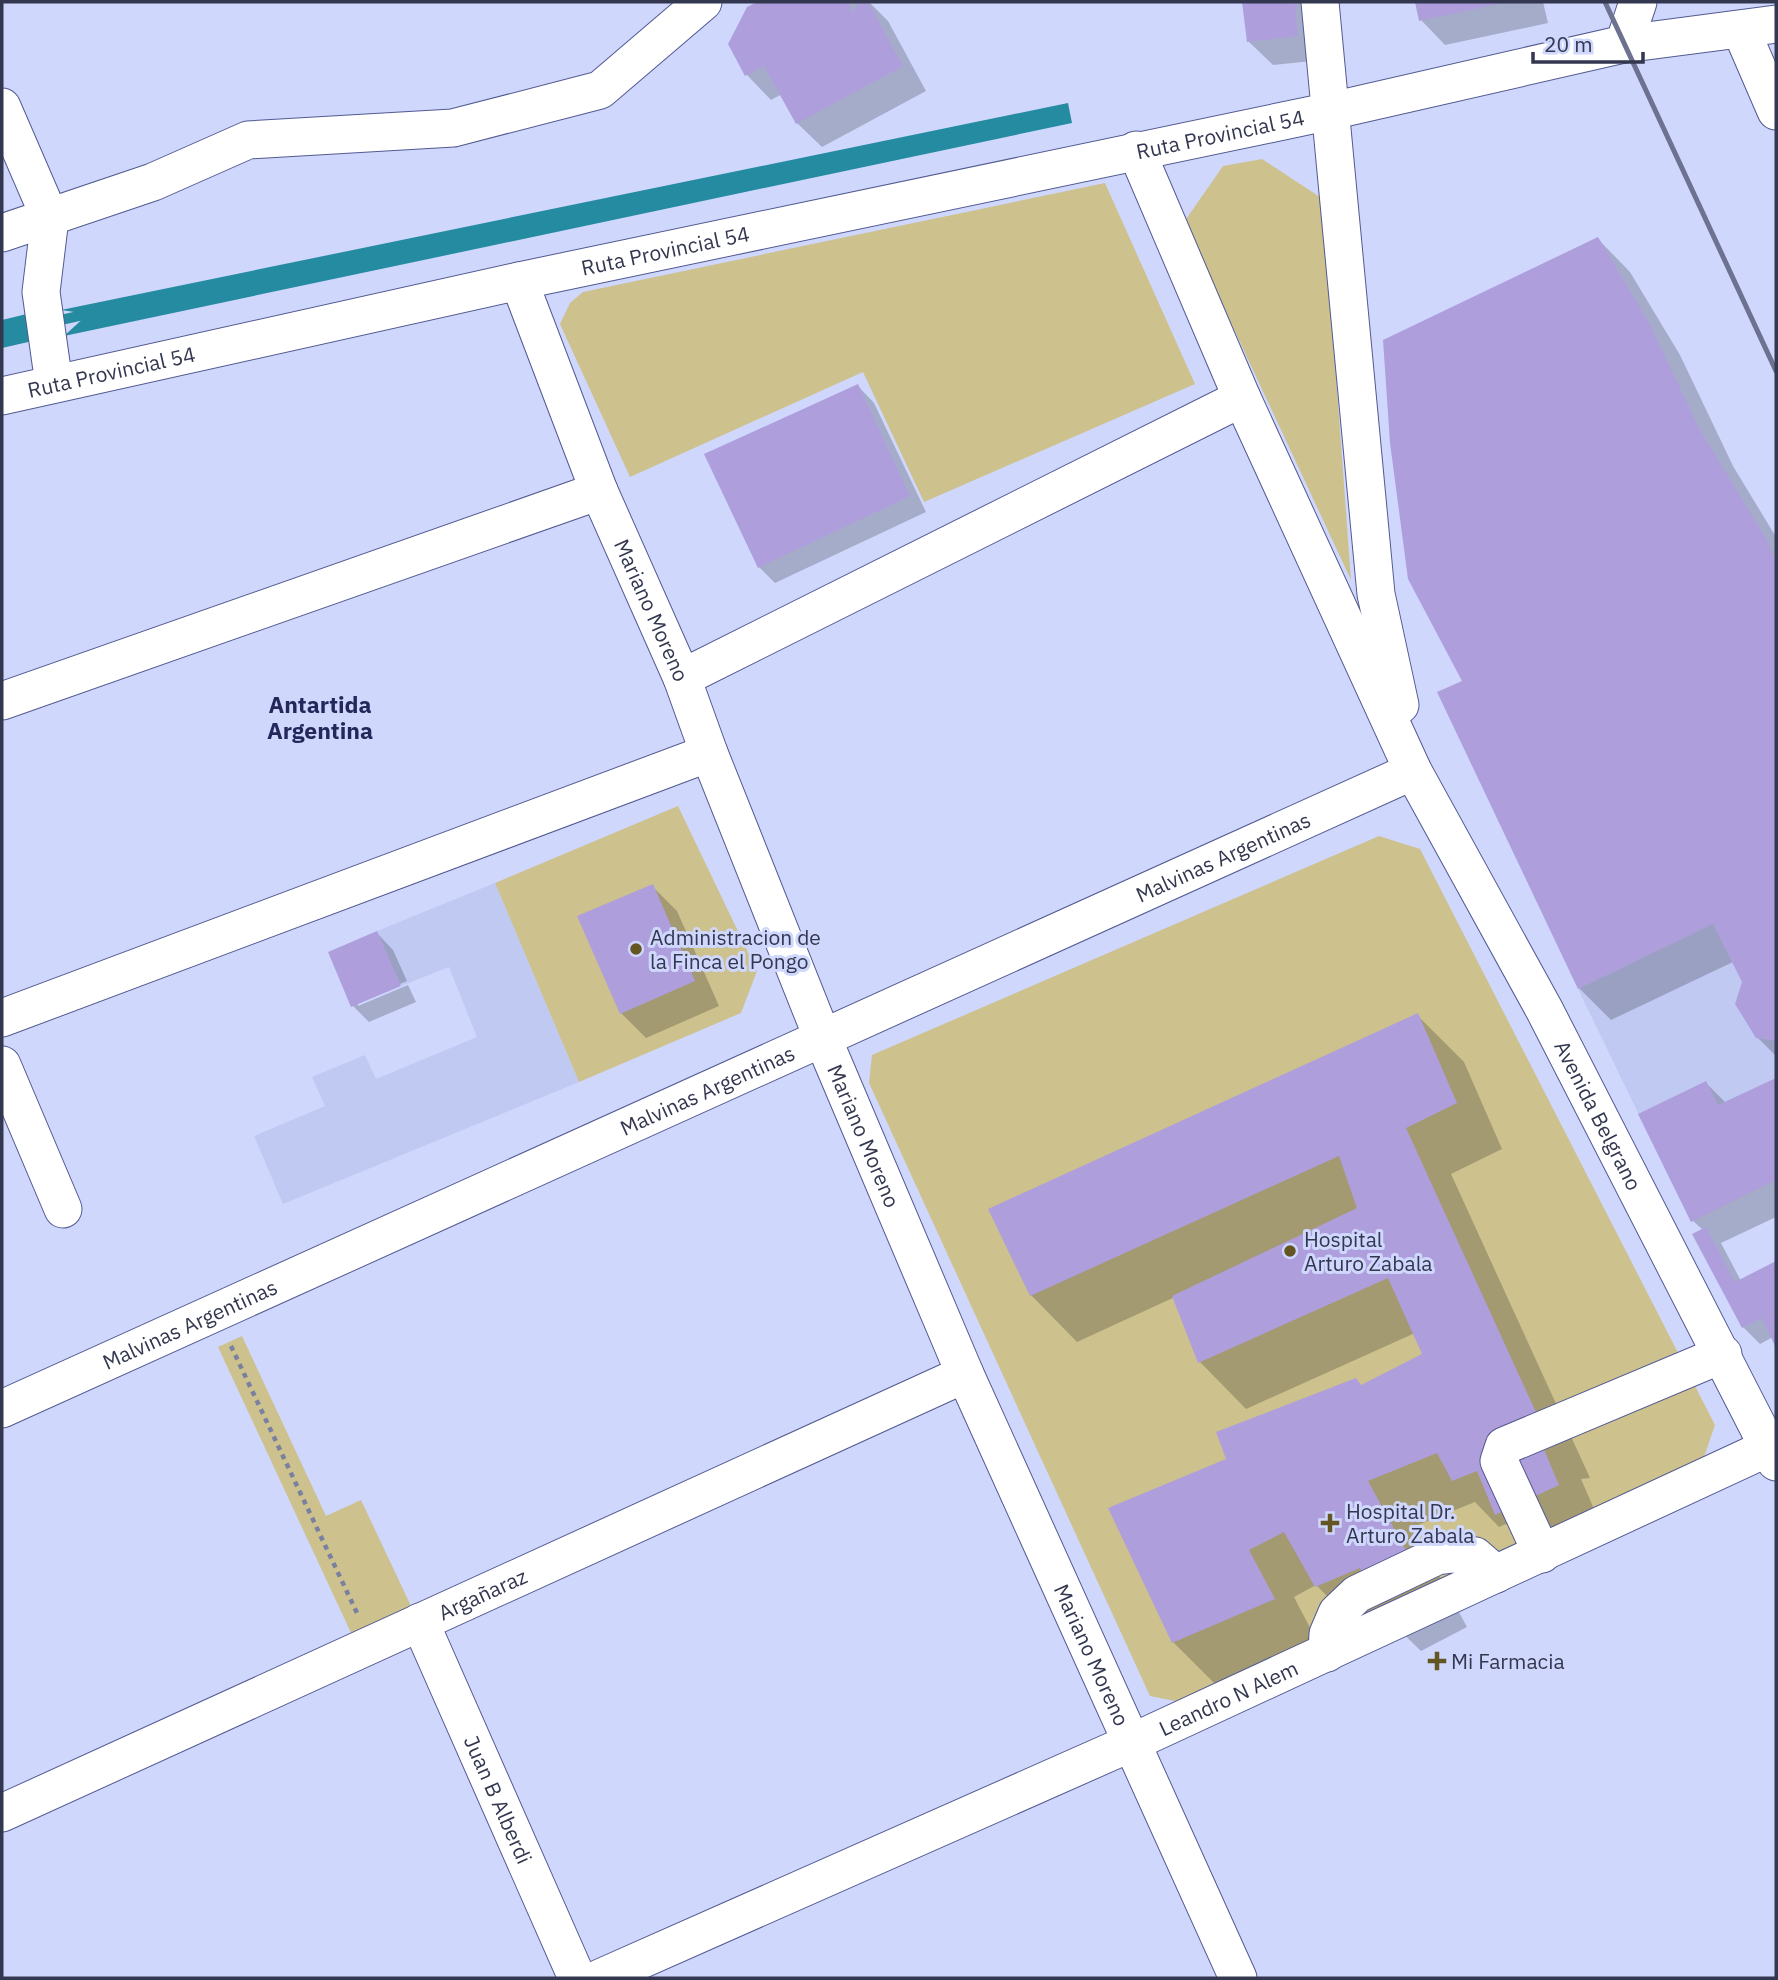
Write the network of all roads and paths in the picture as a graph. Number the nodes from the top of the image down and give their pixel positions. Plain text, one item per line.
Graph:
1 (703, 2) edge
2 (1320, 2) edge
3 (1638, 2) edge
4 (1759, 27) edge
5 (1624, 44) junction
6 (2, 107) edge
7 (1331, 111) junction
8 (1776, 111) edge
9 (1136, 150) junction
10 (50, 218) junction
11 (2, 233) edge
12 (519, 281) junction
13 (52, 367) junction
14 (2, 396) edge
15 (1242, 398) junction
16 (599, 491) junction
17 (682, 678) junction
18 (2, 701) edge
19 (709, 753) junction
20 (1413, 771) junction
21 (2, 1018) edge
22 (823, 1039) junction
23 (2, 1065) edge
24 (63, 1209) dead end
25 (216, 1313) junction
26 (1723, 1354) junction
27 (965, 1374) junction
28 (2, 1409) edge
29 (1774, 1451) edge
30 (1542, 1554) junction
31 (359, 1619) dead end
32 (420, 1622) junction
33 (1133, 1742) junction
34 (2, 1812) edge
35 (577, 1978) edge
36 (600, 1978) edge
37 (1238, 1978) edge

1 - 10 street
2 - 7 street
3 - 5 street
4 - 5 street, Ruta Provincial 54
4 - 8 street
5 - 7 street, Ruta Provincial 54
6 - 10 street
7 - 9 street, Ruta Provincial 54
7 - 20 street
9 - 12 street, Ruta Provincial 54
9 - 15 street
10 - 11 street
10 - 13 street
12 - 13 street, Ruta Provincial 54
12 - 16 street, Mariano Moreno
13 - 14 street, Ruta Provincial 54
15 - 17 street
15 - 20 street
16 - 17 street, Mariano Moreno
16 - 18 street
17 - 19 street, Mariano Moreno
19 - 21 street
19 - 22 street, Mariano Moreno
20 - 22 street, Malvinas Argentinas
20 - 26 street, Avenida Belgrano
22 - 25 street, Malvinas Argentinas
22 - 27 street, Mariano Moreno
23 - 24 street
25 - 28 street, Malvinas Argentinas
25 - 31 path
26 - 29 street, Avenida Belgrano
26 - 30 street
27 - 32 street, Argañaraz
27 - 33 street, Mariano Moreno
29 - 30 street, Leandro N Alem
30 - 33 street, Leandro N Alem
32 - 34 street, Argañaraz
32 - 35 street, Juan B Alberdi
33 - 36 street, Leandro N Alem
33 - 37 street, Mariano Moreno

